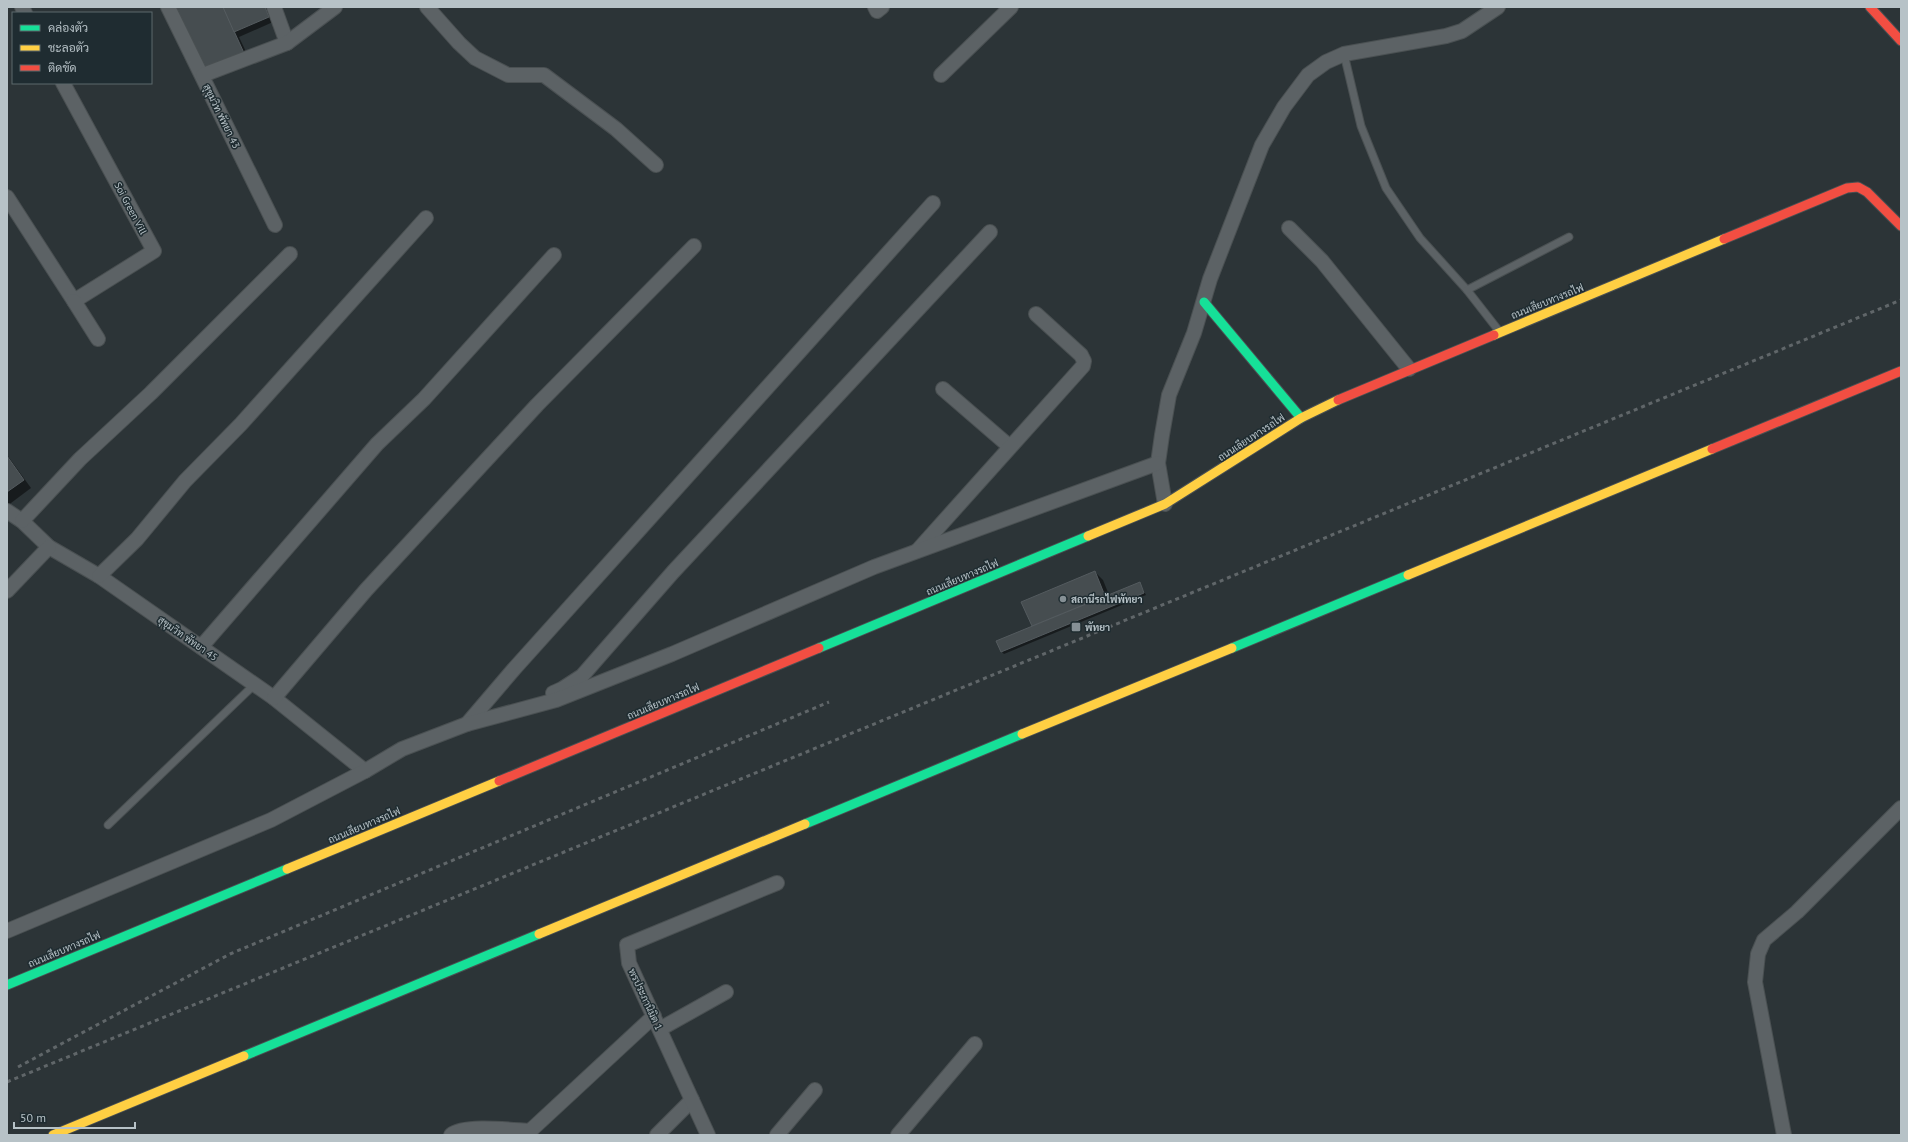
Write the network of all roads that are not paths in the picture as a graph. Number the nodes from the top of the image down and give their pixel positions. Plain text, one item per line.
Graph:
1 (168, 7) edge
2 (274, 7) edge
3 (334, 7) edge
4 (427, 7) edge
5 (875, 7) edge
6 (882, 7) edge
7 (1011, 7) edge
8 (1498, 7) edge
9 (1872, 9) edge
10 (1901, 41) edge
11 (287, 43) junction
12 (1901, 44) edge
13 (1344, 54) junction
14 (203, 75) junction
15 (941, 75) dead end
16 (64, 84) edge
17 (656, 165) dead end
18 (7, 197) edge
19 (933, 203) dead end
20 (426, 218) dead end
21 (275, 225) dead end
22 (1901, 226) edge
23 (1289, 228) dead end
24 (990, 232) dead end
25 (1570, 237) dead end
26 (694, 246) dead end
27 (290, 254) dead end
28 (554, 255) dead end
29 (1467, 290) junction
30 (74, 301) junction
31 (1204, 302) junction
32 (1036, 314) dead end
33 (1500, 332) junction
34 (98, 339) dead end
35 (1409, 369) junction
36 (1901, 371) edge
37 (943, 389) dead end
38 (1301, 418) junction
39 (1009, 446) junction
40 (1158, 463) junction
41 (1165, 504) junction
42 (7, 511) edge
43 (22, 520) junction
44 (49, 547) junction
45 (916, 552) junction
46 (99, 576) junction
47 (7, 591) edge
48 (201, 647) junction
49 (255, 684) junction
50 (274, 698) junction
51 (486, 719) junction
52 (467, 724) junction
53 (365, 771) junction
54 (1901, 808) edge
55 (108, 825) dead end
56 (777, 883) dead end
57 (7, 931) edge
58 (7, 985) edge
59 (726, 992) dead end
60 (654, 1016) junction
61 (660, 1029) junction
62 (975, 1044) dead end
63 (816, 1090) dead end
64 (692, 1100) junction
65 (53, 1135) edge
66 (451, 1135) edge
67 (657, 1135) edge
68 (708, 1135) edge
69 (777, 1135) edge
70 (898, 1135) edge
71 (1784, 1135) edge

1 - 14 street, สุขุมวิท พัทยา 43
2 - 11 street
3 - 11 street
4 - 17 street
5 - 6 street
7 - 15 street
8 - 13 street
9 - 10 main road
9 - 12 main road
11 - 14 street
13 - 29 lane
13 - 31 street
14 - 21 street, สุขุมวิท พัทยา 43
16 - 30 street, Soi Green Vill
18 - 30 street
19 - 52 street
20 - 46 street
22 - 33 main road, ถนนเลียบทางรถไฟ
23 - 35 street
24 - 51 street
25 - 29 lane
26 - 50 street
27 - 43 street
28 - 48 street
29 - 33 lane
30 - 34 street
31 - 38 main road
31 - 40 street
32 - 39 street
33 - 35 main road, ถนนเลียบทางรถไฟ
35 - 38 main road, ถนนเลียบทางรถไฟ
36 - 65 main road
37 - 39 street
38 - 41 main road, ถนนเลียบทางรถไฟ
39 - 45 street
40 - 41 street
40 - 45 street
41 - 58 main road, ถนนเลียบทางรถไฟ
42 - 43 street, สุขุมวิท พัทยา 45
43 - 44 street, สุขุมวิท พัทยา 45
44 - 46 street, สุขุมวิท พัทยา 45
44 - 47 street
45 - 51 street
46 - 48 street, สุขุมวิท พัทยา 45
48 - 49 street, สุขุมวิท พัทยา 45
49 - 50 street, สุขุมวิท พัทยา 45
49 - 55 lane
50 - 53 street, สุขุมวิท พัทยา 45
51 - 52 street
52 - 53 street
53 - 57 street
54 - 71 street
56 - 60 street, พรประภานิมิต 1
59 - 61 street
60 - 61 street, พรประภานิมิต 1
60 - 66 street
61 - 64 street, พรประภานิมิต 1
62 - 70 street
63 - 69 street
64 - 67 street
64 - 68 street, พรประภานิมิต 1

